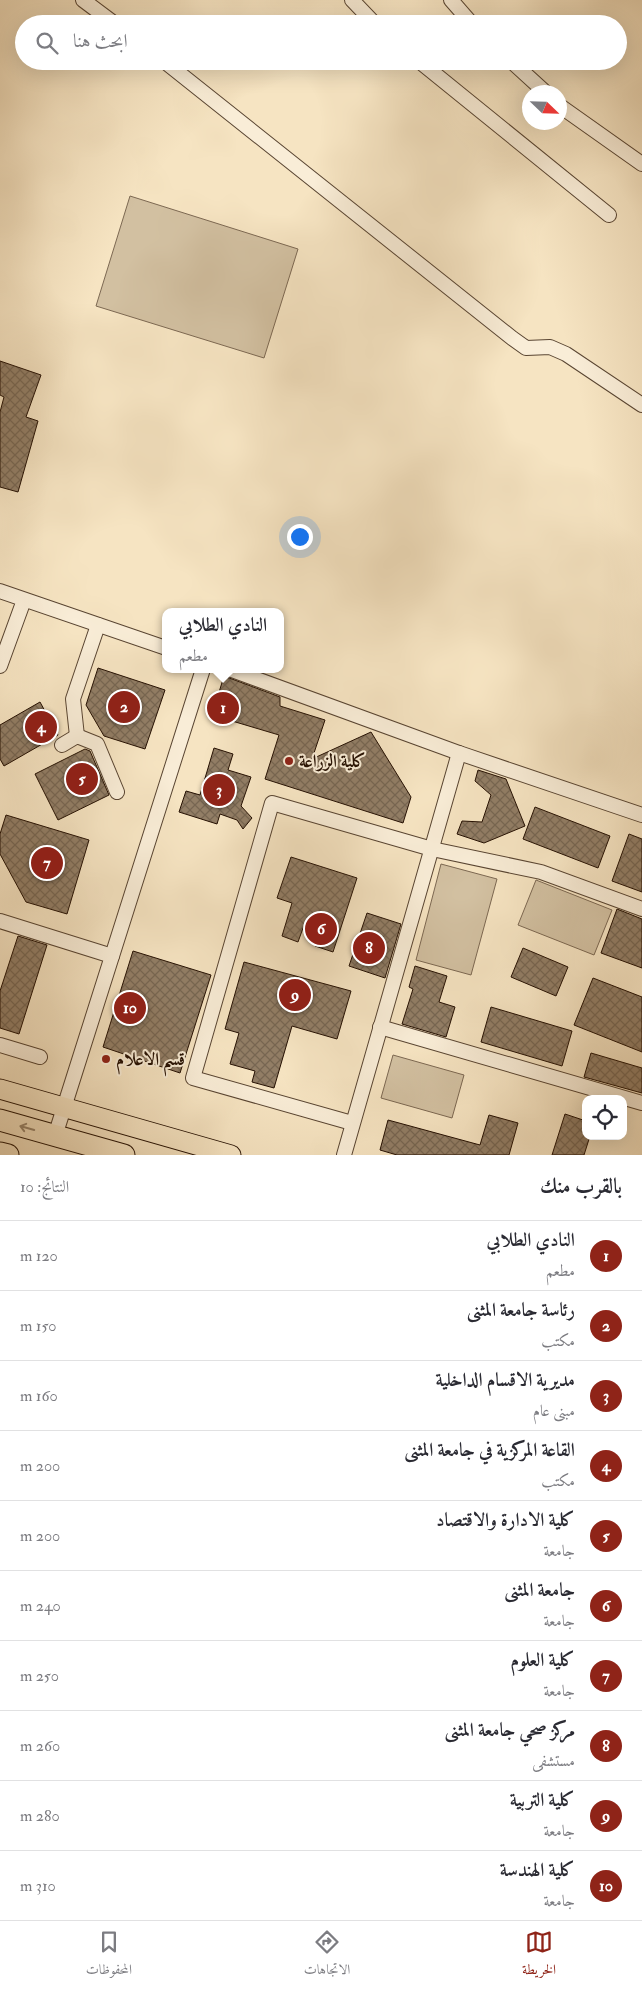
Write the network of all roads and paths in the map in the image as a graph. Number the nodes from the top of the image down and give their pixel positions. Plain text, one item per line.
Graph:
1 (83, 0) edge
2 (352, 0) edge
3 (451, 0) edge
4 (103, 15) edge
5 (366, 15) edge
6 (464, 15) edge
7 (175, 70) edge
8 (431, 70) edge
9 (521, 70) edge
10 (537, 85) edge
11 (567, 111) edge
12 (642, 164) edge
13 (609, 215) dead end
14 (642, 405) edge
15 (0, 591) edge
16 (24, 600) junction
17 (98, 625) junction
18 (162, 647) edge
19 (0, 666) edge
20 (202, 673) edge
21 (240, 673) edge
22 (78, 736) junction
23 (62, 745) dead end
24 (460, 753) junction
25 (118, 792) dead end
26 (642, 815) edge
27 (432, 849) junction
28 (642, 908) edge
29 (0, 921) edge
30 (112, 956) junction
31 (380, 1027) junction
32 (0, 1045) edge
33 (40, 1057) dead end
34 (0, 1089) edge
35 (642, 1103) edge
36 (64, 1109) junction
37 (0, 1120) edge
38 (352, 1124) junction
39 (55, 1136) junction
40 (0, 1153) edge
41 (8, 1155) edge
42 (124, 1155) edge
43 (231, 1155) edge
44 (344, 1155) edge

1 - 4 street
2 - 5 street
3 - 6 street
7 - 14 street
8 - 13 street
9 - 10 street
11 - 12 street
15 - 16 street
16 - 17 street
16 - 19 street
17 - 18 street
17 - 22 street
20 - 30 street
21 - 24 street
22 - 23 street
22 - 25 street
24 - 26 street
24 - 27 street
27 - 28 street
27 - 31 street
27 - 38 street
29 - 30 street
30 - 36 street
31 - 35 street
31 - 38 street
32 - 33 street
34 - 36 main road
36 - 39 street
36 - 43 main road
39 -> 37 highway
38 - 44 street
39 - 42 highway
40 - 41 highway

